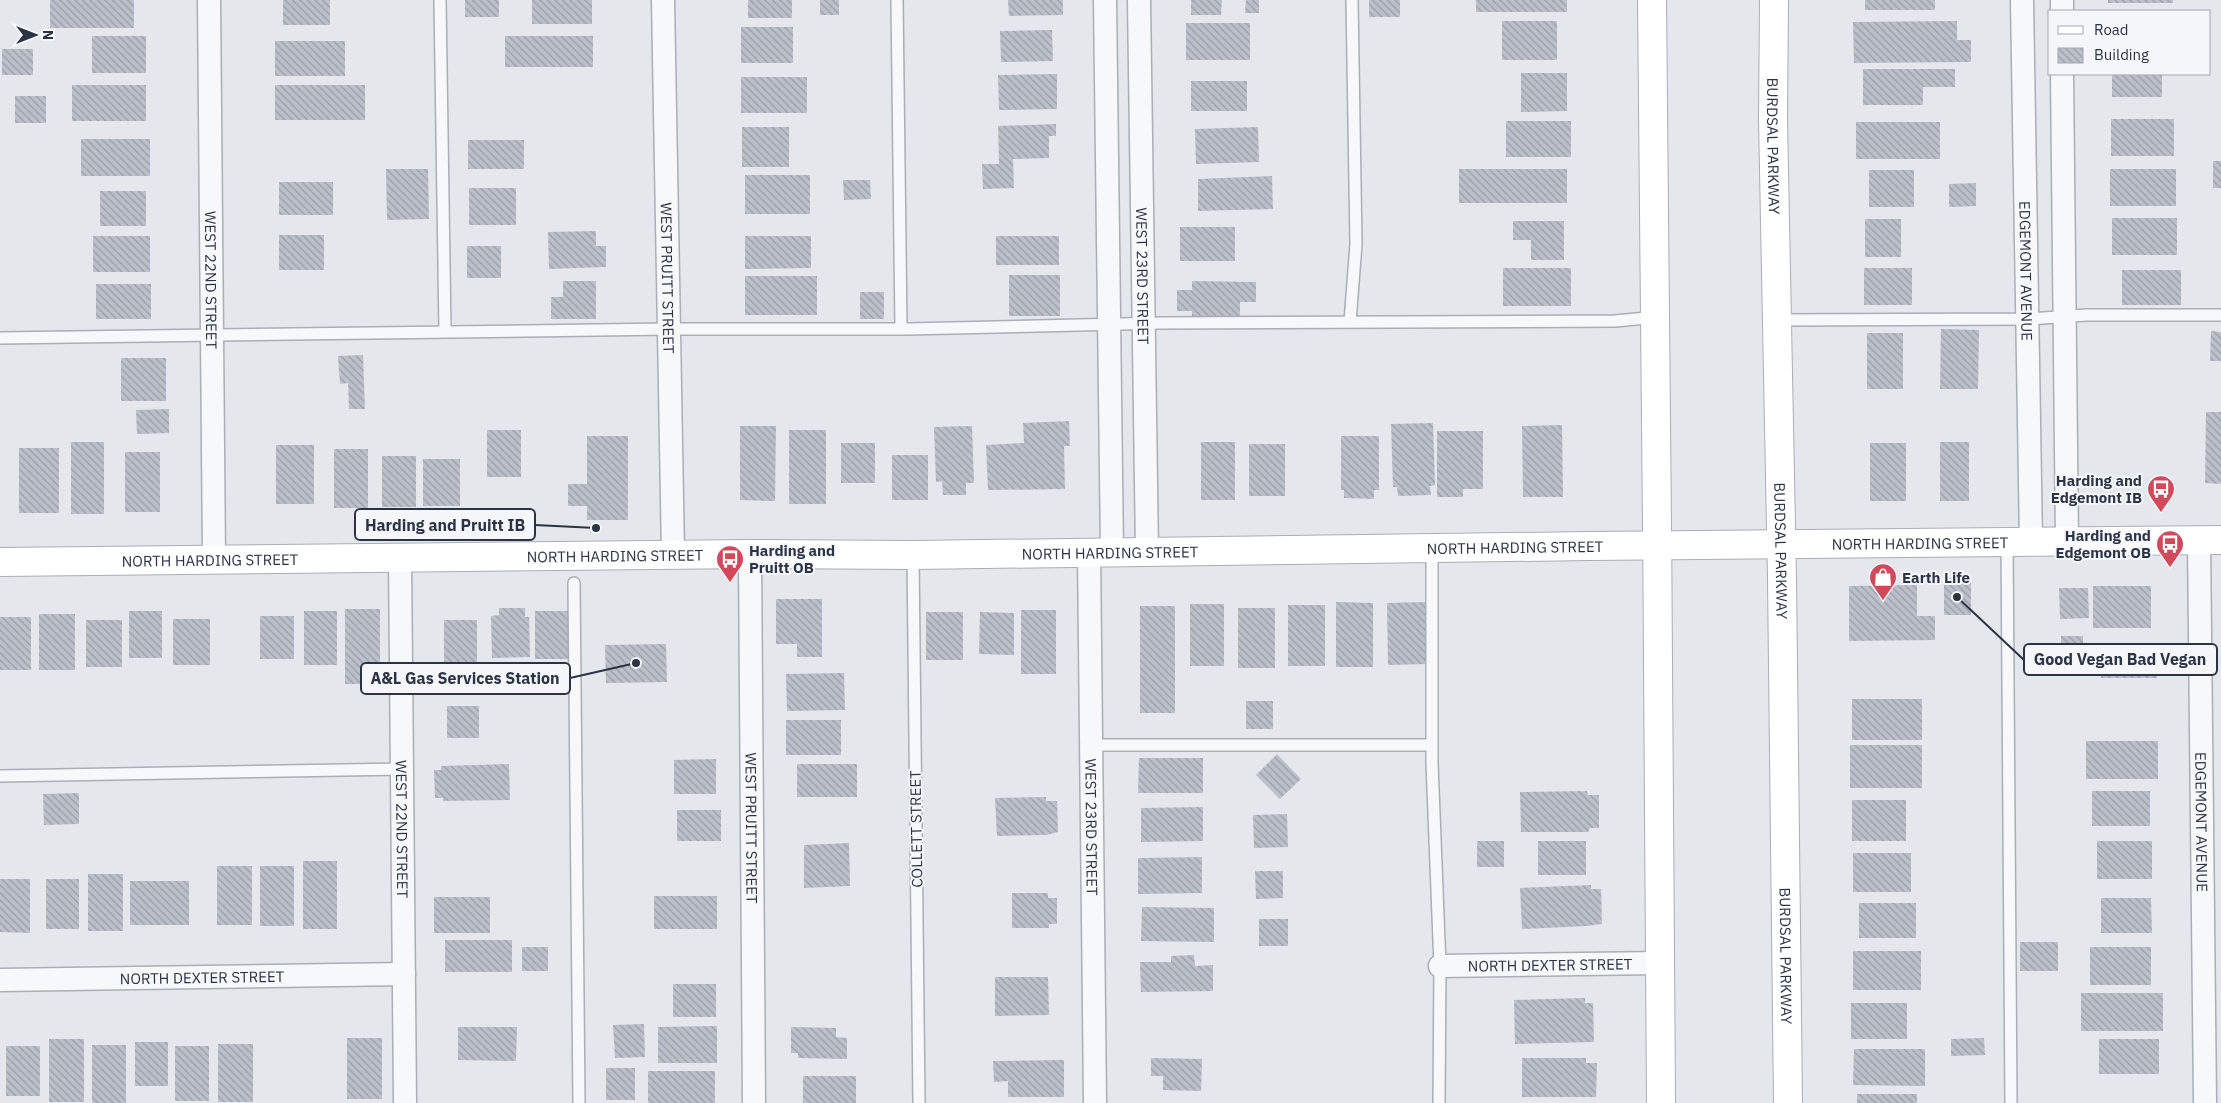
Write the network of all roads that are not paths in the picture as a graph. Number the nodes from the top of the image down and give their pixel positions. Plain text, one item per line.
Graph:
1 (210, 0) edge
2 (440, 0) edge
3 (663, 0) edge
4 (897, 0) edge
5 (1105, 0) edge
6 (1139, 0) edge
7 (1352, 0) edge
8 (1652, 0) edge
9 (1774, 0) edge
10 (2022, 0) edge
11 (2062, 75) edge
12 (2221, 315) edge
13 (2064, 317) junction
14 (1657, 318) junction
15 (2027, 318) junction
16 (1777, 320) junction
17 (1350, 322) junction
18 (1144, 323) junction
19 (1109, 324) junction
20 (669, 329) junction
21 (901, 329) junction
22 (445, 332) junction
23 (212, 335) junction
24 (0, 338) edge
25 (2210, 540) edge
26 (2019, 542) junction
27 (2067, 542) junction
28 (1781, 544) junction
29 (1657, 545) junction
30 (1432, 548) junction
31 (1101, 552) junction
32 (1147, 552) junction
33 (673, 554) junction
34 (750, 554) junction
35 (914, 555) junction
36 (400, 557) junction
37 (214, 559) junction
38 (0, 562) edge
39 (574, 583) dead end
40 (1091, 745) junction
41 (1432, 745) junction
42 (402, 770) junction
43 (0, 776) edge
44 (1660, 963) junction
45 (1440, 966) junction
46 (404, 974) junction
47 (0, 980) edge
48 (406, 1103) edge
49 (579, 1103) edge
50 (754, 1103) edge
51 (919, 1103) edge
52 (1096, 1103) edge
53 (1438, 1103) edge
54 (1661, 1103) edge
55 (1788, 1103) edge
56 (2011, 1103) edge
57 (2205, 1103) edge

1 - 23 street, WEST 22ND STREET
2 - 22 lane
3 - 20 street, WEST PRUITT STREET
4 - 21 lane
5 - 19 street, WEST 23RD STREET
6 - 18 street, WEST 23RD STREET
7 - 17 lane
8 - 14 street
9 - 16 street, BURDSAL PARKWAY
10 - 15 street, EDGEMONT AVENUE
11 - 13 street
12 - 13 lane
13 - 15 lane
13 - 27 street
14 - 17 lane
14 - 29 street
15 - 16 lane
15 - 26 street, EDGEMONT AVENUE
16 - 28 street, BURDSAL PARKWAY
17 - 18 lane
18 - 19 lane
18 - 32 street, WEST 23RD STREET
19 - 21 lane
19 - 31 street, WEST 23RD STREET
20 - 21 lane
20 - 22 lane
20 - 33 street, WEST PRUITT STREET
22 - 23 lane
23 - 24 lane
23 - 37 street, WEST 22ND STREET
25 - 27 street, NORTH HARDING STREET
25 - 57 street, EDGEMONT AVENUE
26 - 27 street, NORTH HARDING STREET
26 - 28 street, NORTH HARDING STREET
26 - 56 lane
28 - 29 street, NORTH HARDING STREET
28 - 55 street, BURDSAL PARKWAY
29 - 30 street, NORTH HARDING STREET
29 - 44 street
30 - 32 street, NORTH HARDING STREET
30 - 41 lane
31 - 32 street, NORTH HARDING STREET
31 - 35 street, NORTH HARDING STREET
31 - 40 street, WEST 23RD STREET
33 - 34 street, NORTH HARDING STREET
33 - 36 street, NORTH HARDING STREET
34 - 35 street, NORTH HARDING STREET
34 - 50 street, WEST PRUITT STREET
35 - 51 lane, COLLETT STREET
36 - 37 street, NORTH HARDING STREET
36 - 42 street, WEST 22ND STREET
37 - 38 street, NORTH HARDING STREET
39 - 49 lane
40 - 41 lane
40 - 52 street, WEST 23RD STREET
41 - 45 lane
42 - 43 lane
42 - 46 street, WEST 22ND STREET
44 - 45 street, NORTH DEXTER STREET
44 - 54 street
45 - 53 lane
46 - 47 street, NORTH DEXTER STREET
46 - 48 street, WEST 22ND STREET

